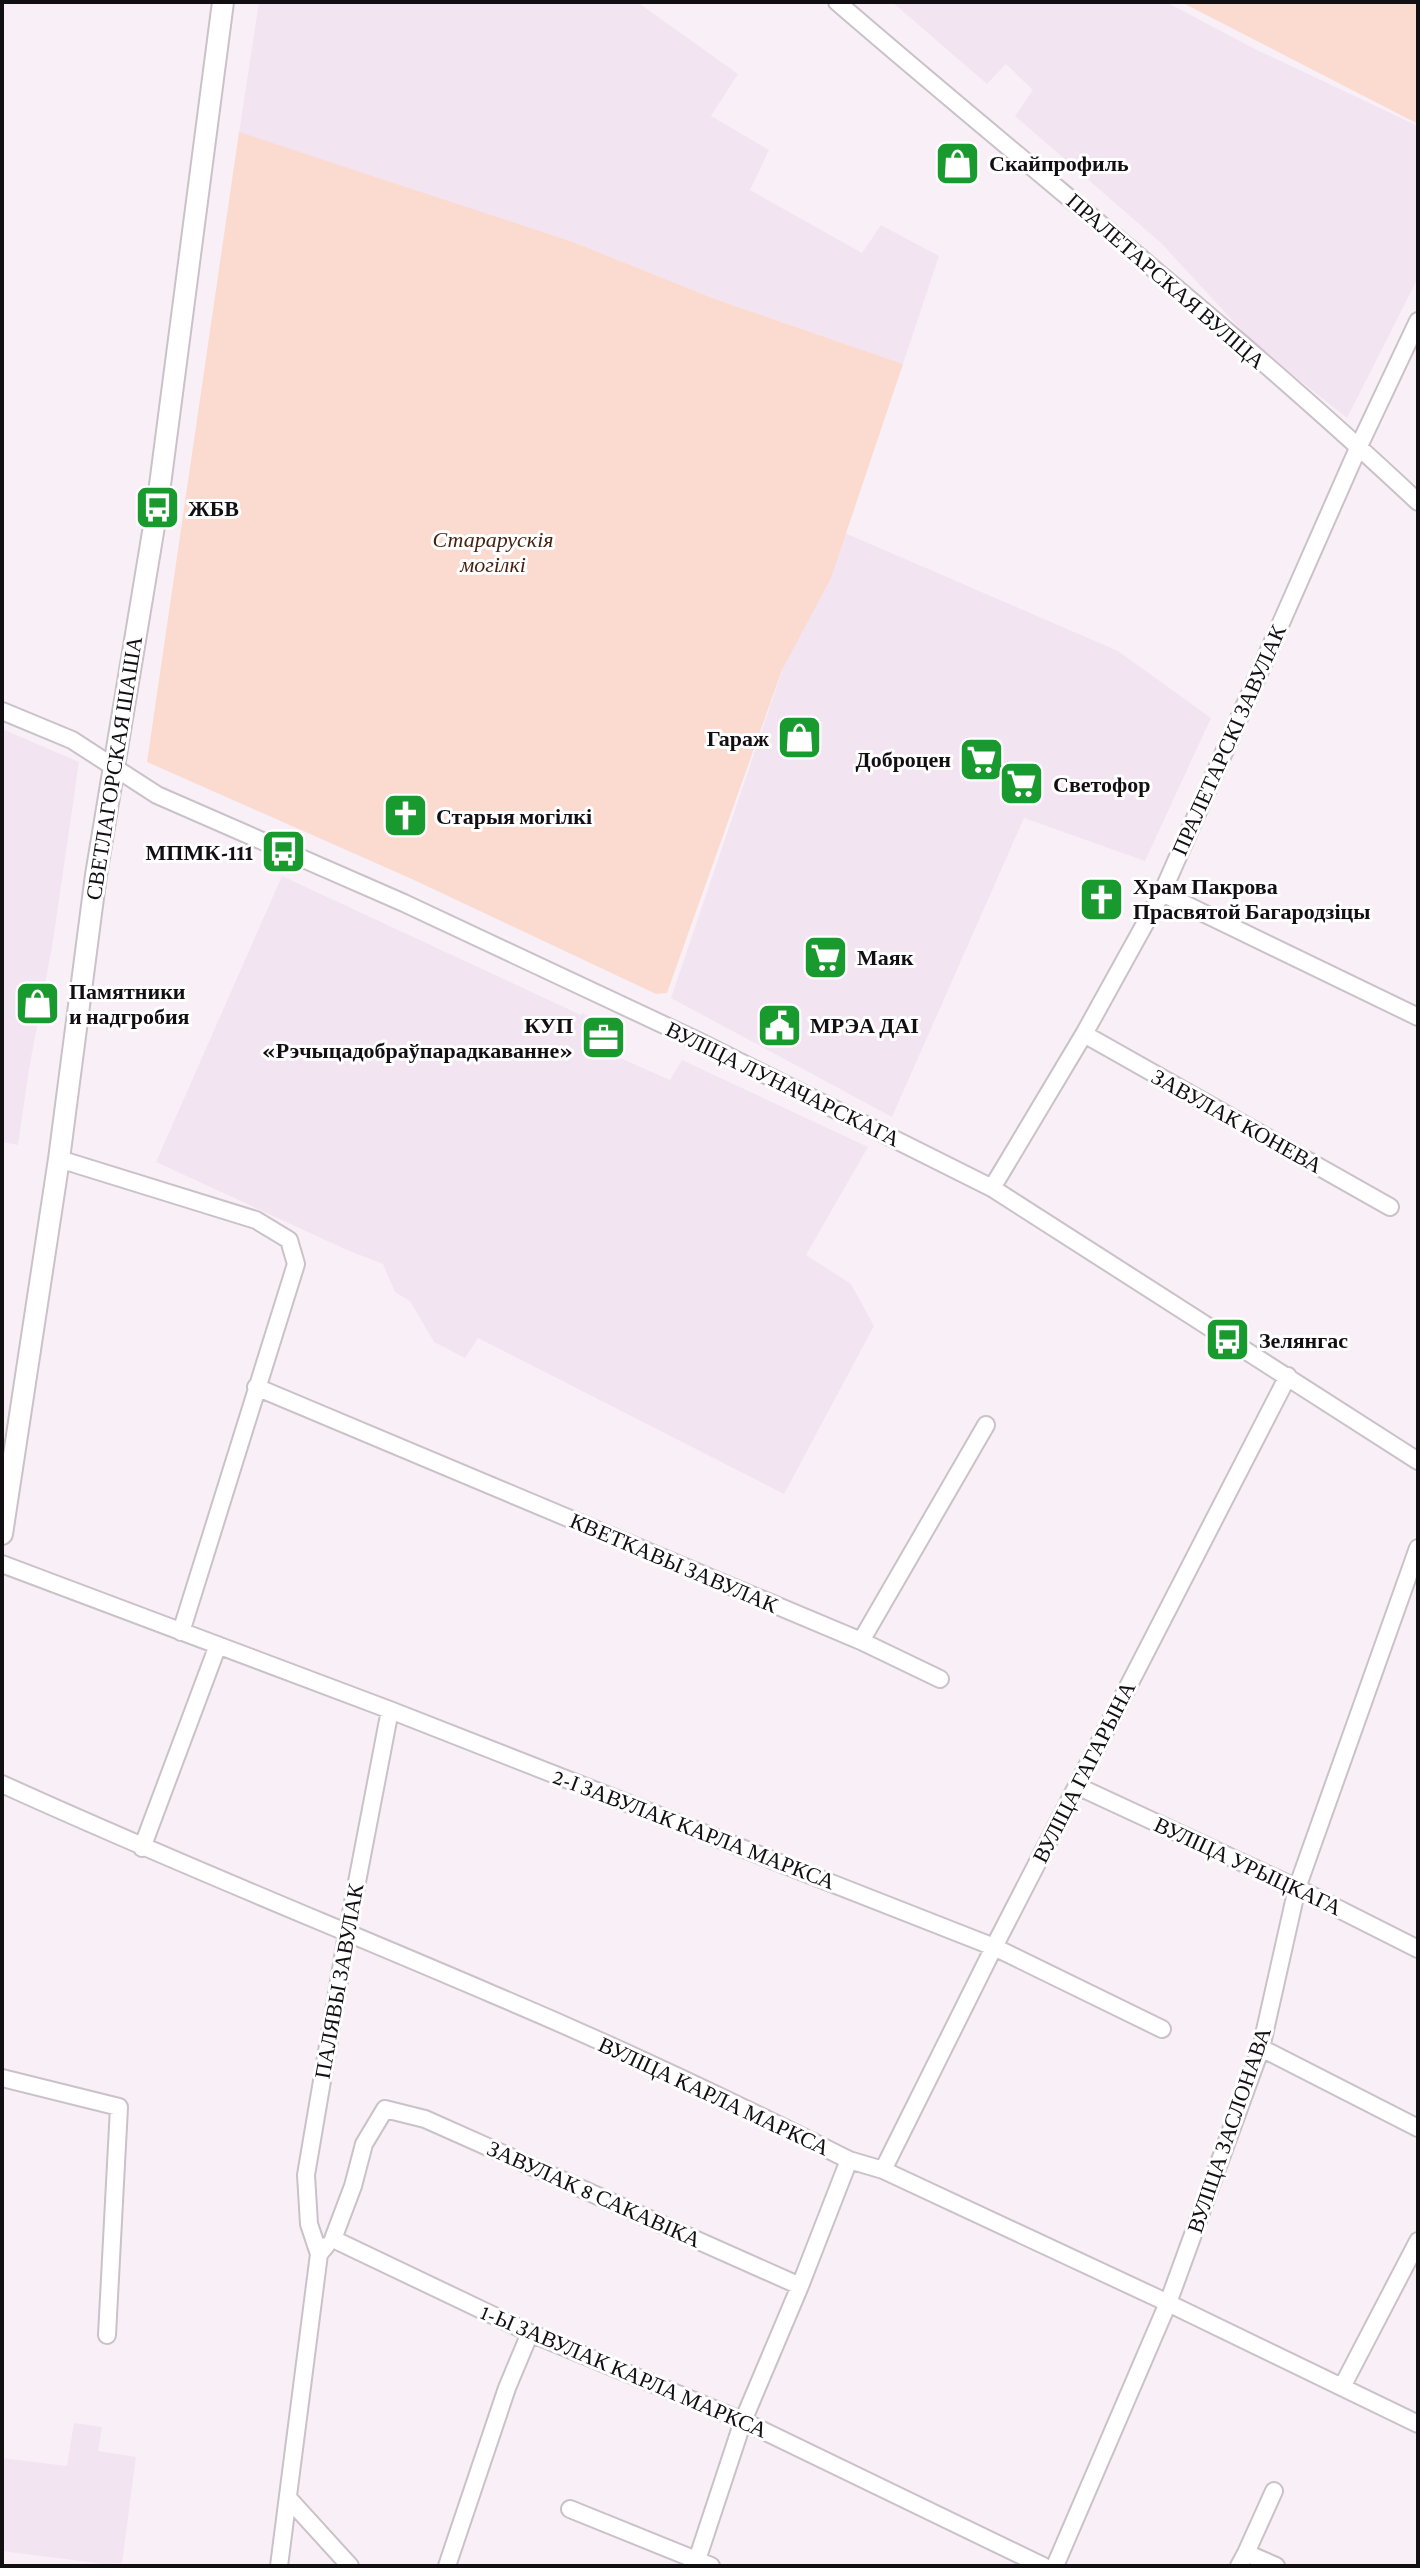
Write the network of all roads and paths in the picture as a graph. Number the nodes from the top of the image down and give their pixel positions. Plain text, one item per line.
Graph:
1 (223, 2) edge
2 (837, 2) edge
3 (1418, 321) edge
4 (1359, 446) junction
5 (1418, 502) edge
6 (2, 711) edge
7 (113, 769) junction
8 (1162, 893) junction
9 (1418, 1017) edge
10 (1084, 1034) junction
11 (59, 1159) junction
12 (992, 1188) junction
13 (1390, 1207) dead end
14 (1288, 1376) junction
15 (256, 1387) junction
16 (986, 1425) dead end
17 (1418, 1461) edge
18 (2, 1534) edge
19 (1418, 1548) edge
20 (2, 1564) edge
21 (181, 1632) junction
22 (861, 1641) junction
23 (218, 1645) junction
24 (940, 1679) dead end
25 (390, 1710) junction
26 (2, 1784) edge
27 (1077, 1786) junction
28 (142, 1848) junction
29 (1297, 1888) junction
30 (347, 1934) junction
31 (994, 1947) junction
32 (1418, 1949) edge
33 (1162, 2029) dead end
34 (1261, 2048) junction
35 (2, 2078) edge
36 (1418, 2128) edge
37 (849, 2160) junction
38 (883, 2170) junction
39 (333, 2239) junction
40 (1418, 2241) edge
41 (319, 2254) junction
42 (800, 2286) junction
43 (1168, 2303) junction
44 (530, 2333) junction
45 (107, 2335) dead end
46 (1342, 2387) junction
47 (743, 2421) junction
48 (1418, 2424) edge
49 (1274, 2491) dead end
50 (289, 2499) junction
51 (570, 2509) dead end
52 (1242, 2559) edge
53 (701, 2564) edge
54 (279, 2566) edge
55 (350, 2566) edge
56 (447, 2566) edge
57 (1043, 2566) edge
58 (1055, 2566) edge
59 (1276, 2566) edge

1 - 7 main road, СВЕТЛАГОРСКАЯ ШАША
2 - 4 street, ПРАЛЕТАРСКАЯ ВУЛІЦА
3 - 4 street, ПРАЛЕТАРСКІ ЗАВУЛАК
4 - 5 street, ПРАЛЕТАРСКАЯ ВУЛІЦА
4 - 8 street, ПРАЛЕТАРСКІ ЗАВУЛАК
6 - 7 street, ВУЛІЦА ЛУНАЧАРСКАГА
7 - 11 main road, СВЕТЛАГОРСКАЯ ШАША
7 - 12 street, ВУЛІЦА ЛУНАЧАРСКАГА
8 - 9 street
8 - 10 street, ПРАЛЕТАРСКІ ЗАВУЛАК
10 - 12 street, ПРАЛЕТАРСКІ ЗАВУЛАК
10 - 13 street, ЗАВУЛАК КОНЕВА
11 - 15 street
11 - 18 main road, СВЕТЛАГОРСКАЯ ШАША
12 - 14 street, ВУЛІЦА ЛУНАЧАРСКАГА
14 - 17 street, ВУЛІЦА ЛУНАЧАРСКАГА
14 - 27 street, ВУЛІЦА ГАГАРЫНА
15 - 21 street
15 - 22 street, КВЕТКАВЫ ЗАВУЛАК
16 - 22 street
19 - 29 street, ВУЛІЦА ЗАСЛОНАВА
20 - 21 street, 2-І ЗАВУЛАК КАРЛА МАРКСА
21 - 23 street, 2-І ЗАВУЛАК КАРЛА МАРКСА
22 - 24 street, КВЕТКАВЫ ЗАВУЛАК
23 - 25 street, 2-І ЗАВУЛАК КАРЛА МАРКСА
23 - 28 street
25 - 30 street, ПАЛЯВЫ ЗАВУЛАК
25 - 31 street, 2-І ЗАВУЛАК КАРЛА МАРКСА
26 - 28 street, ВУЛІЦА КАРЛА МАРКСА
27 - 29 street, ВУЛІЦА УРЫЦКАГА
27 - 31 street, ВУЛІЦА ГАГАРЫНА
28 - 30 street, ВУЛІЦА КАРЛА МАРКСА
29 - 32 street, ВУЛІЦА УРЫЦКАГА
29 - 34 street, ВУЛІЦА ЗАСЛОНАВА
30 - 37 street, ВУЛІЦА КАРЛА МАРКСА
30 - 41 street, ПАЛЯВЫ ЗАВУЛАК
31 - 33 street, 2-І ЗАВУЛАК КАРЛА МАРКСА
31 - 38 street, ВУЛІЦА ГАГАРЫНА
34 - 36 street
34 - 43 street, ВУЛІЦА ЗАСЛОНАВА
35 - 45 street
37 - 38 street, ВУЛІЦА КАРЛА МАРКСА
37 - 42 street
38 - 43 street, ВУЛІЦА КАРЛА МАРКСА
39 - 41 street
39 - 42 street, ЗАВУЛАК 8 САКАВІКА
39 - 44 street, 1-Ы ЗАВУЛАК КАРЛА МАРКСА
40 - 46 street
41 - 50 street, ПАЛЯВЫ ЗАВУЛАК
42 - 47 street
43 - 46 street, ВУЛІЦА КАРЛА МАРКСА
43 - 58 street, ВУЛІЦА ЗАСЛОНАВА
44 - 47 street, 1-Ы ЗАВУЛАК КАРЛА МАРКСА
44 - 56 street
46 - 48 street, ВУЛІЦА КАРЛА МАРКСА
47 - 53 street
47 - 57 street, 1-Ы ЗАВУЛАК КАРЛА МАРКСА
49 - 52 street
50 - 54 street, ПАЛЯВЫ ЗАВУЛАК
50 - 55 street
51 - 53 street
52 - 59 street

